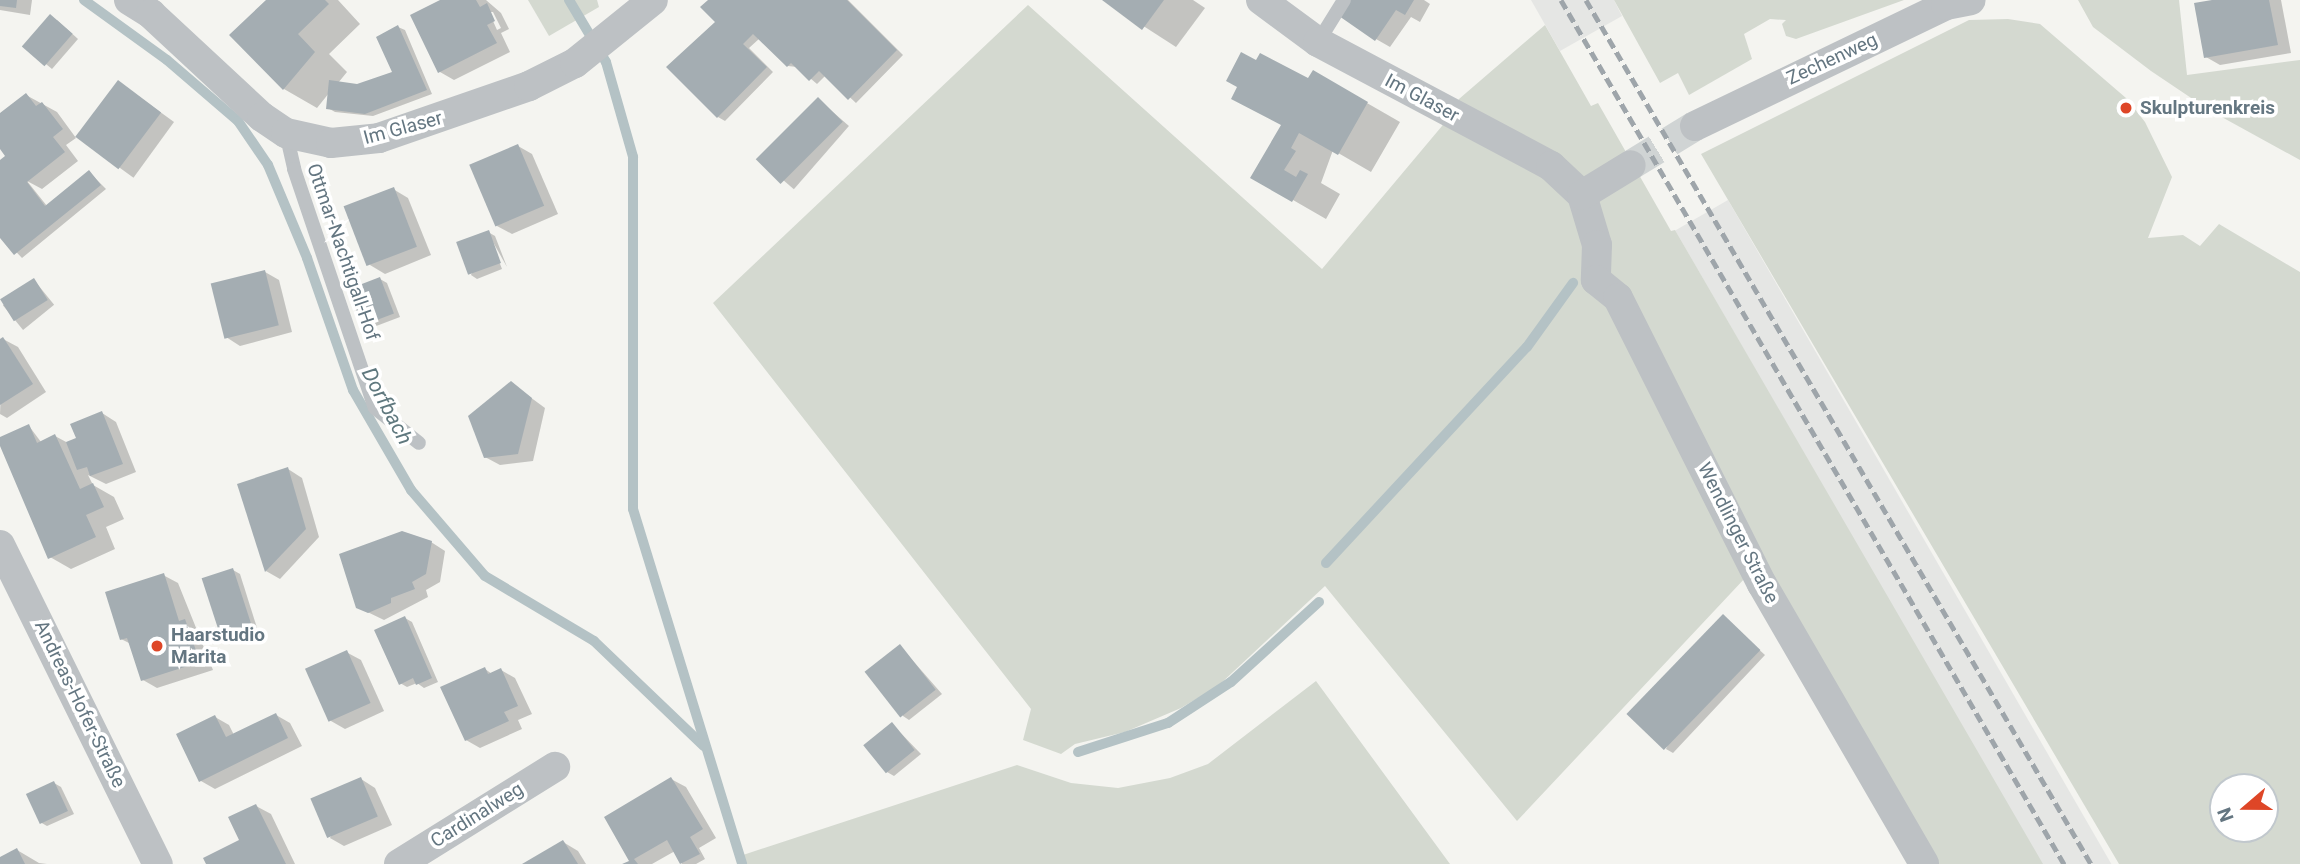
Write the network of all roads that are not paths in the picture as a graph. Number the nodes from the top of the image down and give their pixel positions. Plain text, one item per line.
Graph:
1 (129, 0) edge
2 (653, 0) edge
3 (1261, 0) edge
4 (1343, 0) edge
5 (1971, 0) edge
6 (1318, 42) junction
7 (1695, 126) tunnel mouth
8 (286, 133) junction
9 (1631, 165) tunnel mouth
10 (1582, 195) junction
11 (419, 443) dead end
12 (0, 545) edge
13 (555, 767) dead end
14 (158, 864) edge
15 (398, 864) edge
16 (1924, 864) edge

1 - 8 street, Im Glaser
2 - 8 street, Im Glaser
3 - 6 street, Im Glaser
4 - 6 lane
5 - 7 street, Zechenweg
6 - 10 street, Im Glaser
8 - 11 lane, Ottmar-Nachtigall-Hof
9 - 10 street
10 - 16 street, Wendlinger Straße
12 - 14 street, Andreas-Hofer-Straße
13 - 15 street, Cardinalweg

